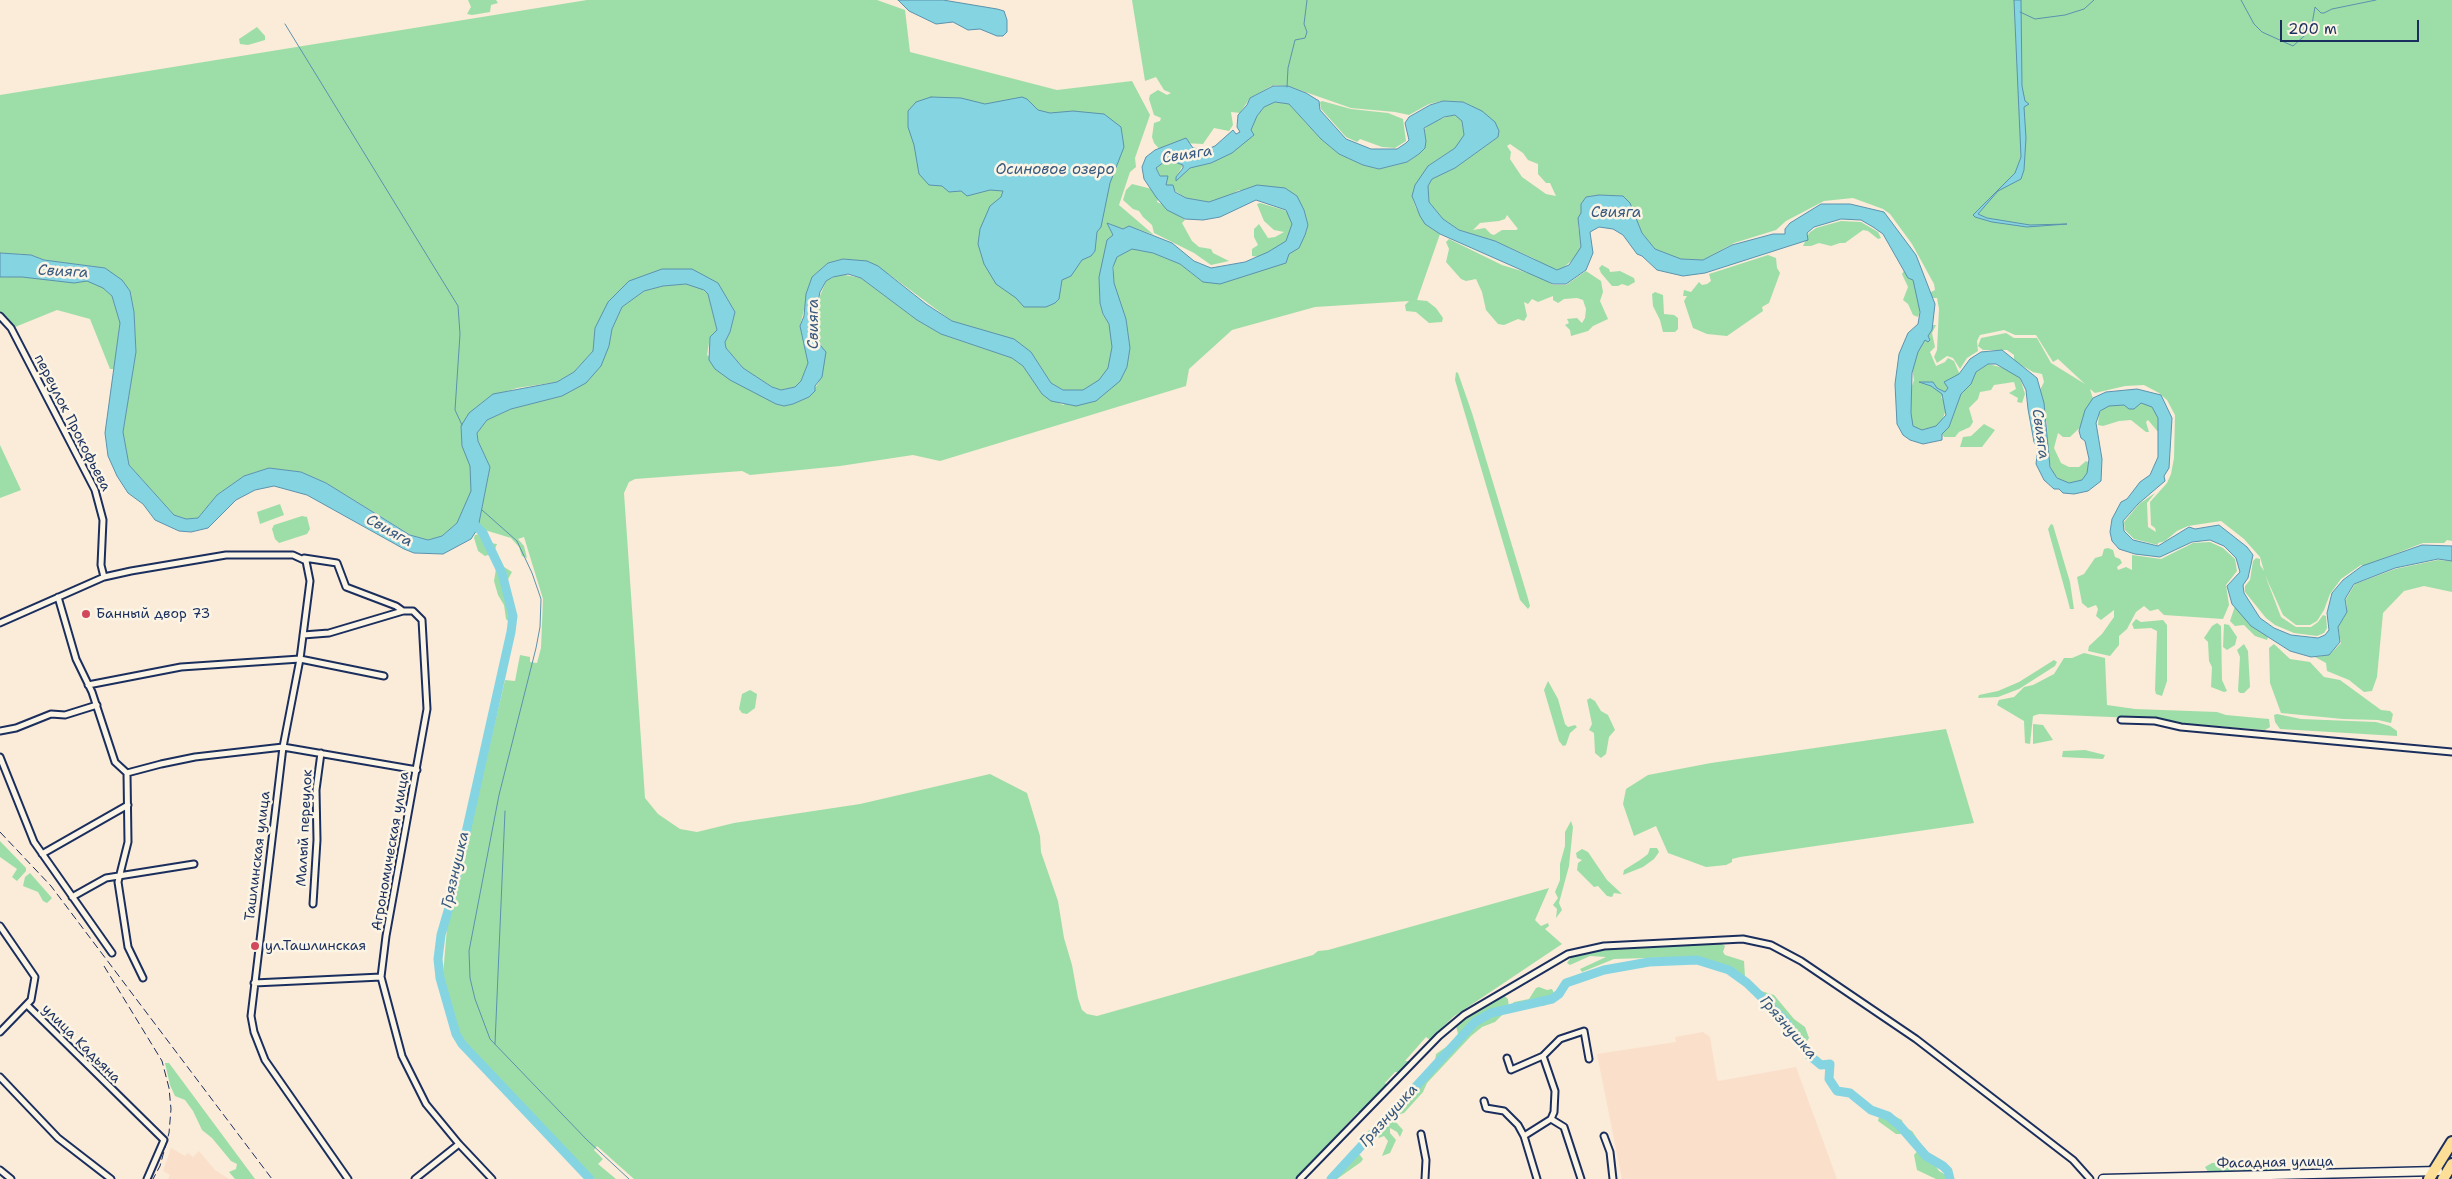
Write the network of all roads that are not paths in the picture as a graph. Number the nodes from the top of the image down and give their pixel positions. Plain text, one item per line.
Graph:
1 (0, 316) edge
2 (304, 558) junction
3 (104, 577) junction
4 (58, 597) junction
5 (403, 611) junction
6 (0, 623) edge
7 (303, 634) junction
8 (300, 659) junction
9 (384, 676) dead end
10 (88, 685) junction
11 (97, 705) junction
12 (2121, 720) dead end
13 (0, 731) edge
14 (284, 747) junction
15 (2452, 752) edge
16 (321, 753) junction
17 (0, 757) edge
18 (417, 770) junction
19 (127, 773) junction
20 (128, 805) junction
21 (42, 854) junction
22 (194, 864) dead end
23 (118, 877) junction
24 (72, 897) junction
25 (312, 904) dead end
26 (0, 926) edge
27 (112, 953) dead end
28 (381, 977) junction
29 (143, 978) dead end
30 (254, 983) junction
31 (28, 1006) junction
32 (0, 1032) edge
33 (1543, 1056) junction
34 (1507, 1058) dead end
35 (1589, 1059) dead end
36 (0, 1077) edge
37 (1484, 1101) dead end
38 (1551, 1119) junction
39 (1422, 1134) dead end
40 (1524, 1136) junction
41 (1604, 1136) dead end
42 (2452, 1142) edge
43 (458, 1144) junction
44 (0, 1170) edge
45 (2449, 1171) edge
46 (2431, 1175) edge
47 (11, 1179) edge
48 (110, 1179) edge
49 (148, 1179) edge
50 (348, 1179) edge
51 (415, 1179) edge
52 (492, 1179) edge
53 (1300, 1179) edge
54 (1425, 1179) edge
55 (1537, 1179) edge
56 (1581, 1179) edge
57 (1613, 1179) edge
58 (2090, 1179) edge
59 (2103, 1179) edge

1 - 3 street, переулок Прокофьева
2 - 3 street
2 - 5 street
2 - 7 street, Ташлинская улица
3 - 4 street
4 - 6 street
4 - 10 street
5 - 7 street
5 - 18 street, Агрономическая улица
7 - 8 street, Ташлинская улица
8 - 9 street
8 - 10 street
8 - 14 street, Ташлинская улица
10 - 11 street
11 - 13 street
11 - 19 street
12 - 15 street
14 - 16 street
14 - 19 street
14 - 30 street, Ташлинская улица
16 - 18 street
16 - 25 street, Малый переулок
17 - 21 street
18 - 28 street, Агрономическая улица
19 - 20 street
20 - 21 street
20 - 23 street
21 - 24 street
22 - 23 street
23 - 24 street
23 - 29 street
24 - 27 street
26 - 31 street, улица Кадьяна
28 - 30 street
28 - 43 street, Агрономическая улица
30 - 50 street, Ташлинская улица
31 - 32 street
31 - 49 street, улица Кадьяна
33 - 34 street
33 - 35 street
33 - 38 street
36 - 48 street
37 - 40 street
38 - 40 street
38 - 56 street
39 - 54 street
40 - 55 street
41 - 57 street
42 - 46 highway
43 - 51 street
43 - 52 street, Агрономическая улица
44 - 47 street
45 - 46 main road, Фасадная улица
46 - 59 main road, Фасадная улица
53 - 58 street

